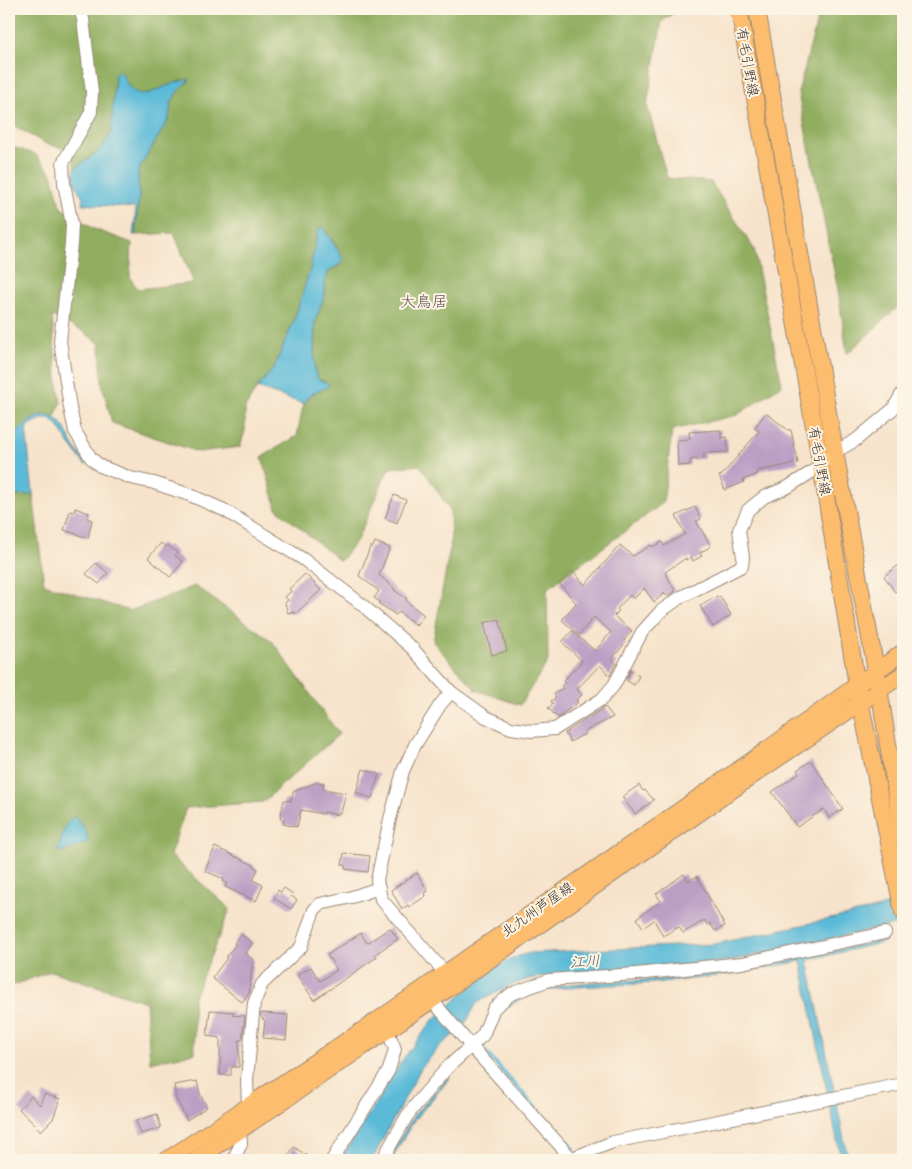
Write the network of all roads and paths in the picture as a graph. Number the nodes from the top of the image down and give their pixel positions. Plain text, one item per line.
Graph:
1 (80, 9) edge
2 (739, 9) edge
3 (757, 9) edge
4 (903, 392) edge
5 (835, 452) junction
6 (822, 466) junction
7 (903, 652) edge
8 (876, 670) junction
9 (903, 674) edge
10 (857, 685) junction
11 (878, 691) junction
12 (452, 692) junction
13 (862, 703) junction
14 (903, 837) edge
15 (379, 888) junction
16 (902, 904) edge
17 (885, 933) dead end
18 (445, 972) junction
19 (438, 1006) junction
20 (384, 1023) junction
21 (470, 1045) junction
22 (903, 1084) edge
23 (248, 1106) junction
24 (240, 1130) junction
25 (570, 1159) edge
26 (167, 1160) edge
27 (196, 1160) edge
28 (232, 1160) edge
29 (332, 1160) edge
30 (382, 1160) edge

1 - 12 street
2 - 6 main road, 有毛引野線
3 - 5 main road, 有毛引野線
4 - 5 street
5 - 6 street
5 - 8 main road, 有毛引野線
6 - 10 main road, 有毛引野線
6 - 12 street
7 - 8 main road, 北九州芦屋線
8 - 10 main road, 北九州芦屋線
8 - 11 main road, 有毛引野線
9 - 11 main road, 北九州芦屋線
10 - 13 main road, 有毛引野線
10 - 18 main road, 北九州芦屋線
11 - 13 main road, 北九州芦屋線
11 - 14 main road, 有毛引野線
12 - 15 street
13 - 16 main road, 有毛引野線
13 - 19 main road, 北九州芦屋線
15 - 18 street
15 - 23 street
17 - 21 street
18 - 20 main road, 北九州芦屋線
19 - 20 main road, 北九州芦屋線
19 - 21 street
20 - 23 main road, 北九州芦屋線
20 - 24 main road, 北九州芦屋線
20 - 29 street
21 - 25 street
21 - 30 street
22 - 25 street
23 - 26 main road, 北九州芦屋線
24 - 27 main road, 北九州芦屋線
24 - 28 street

